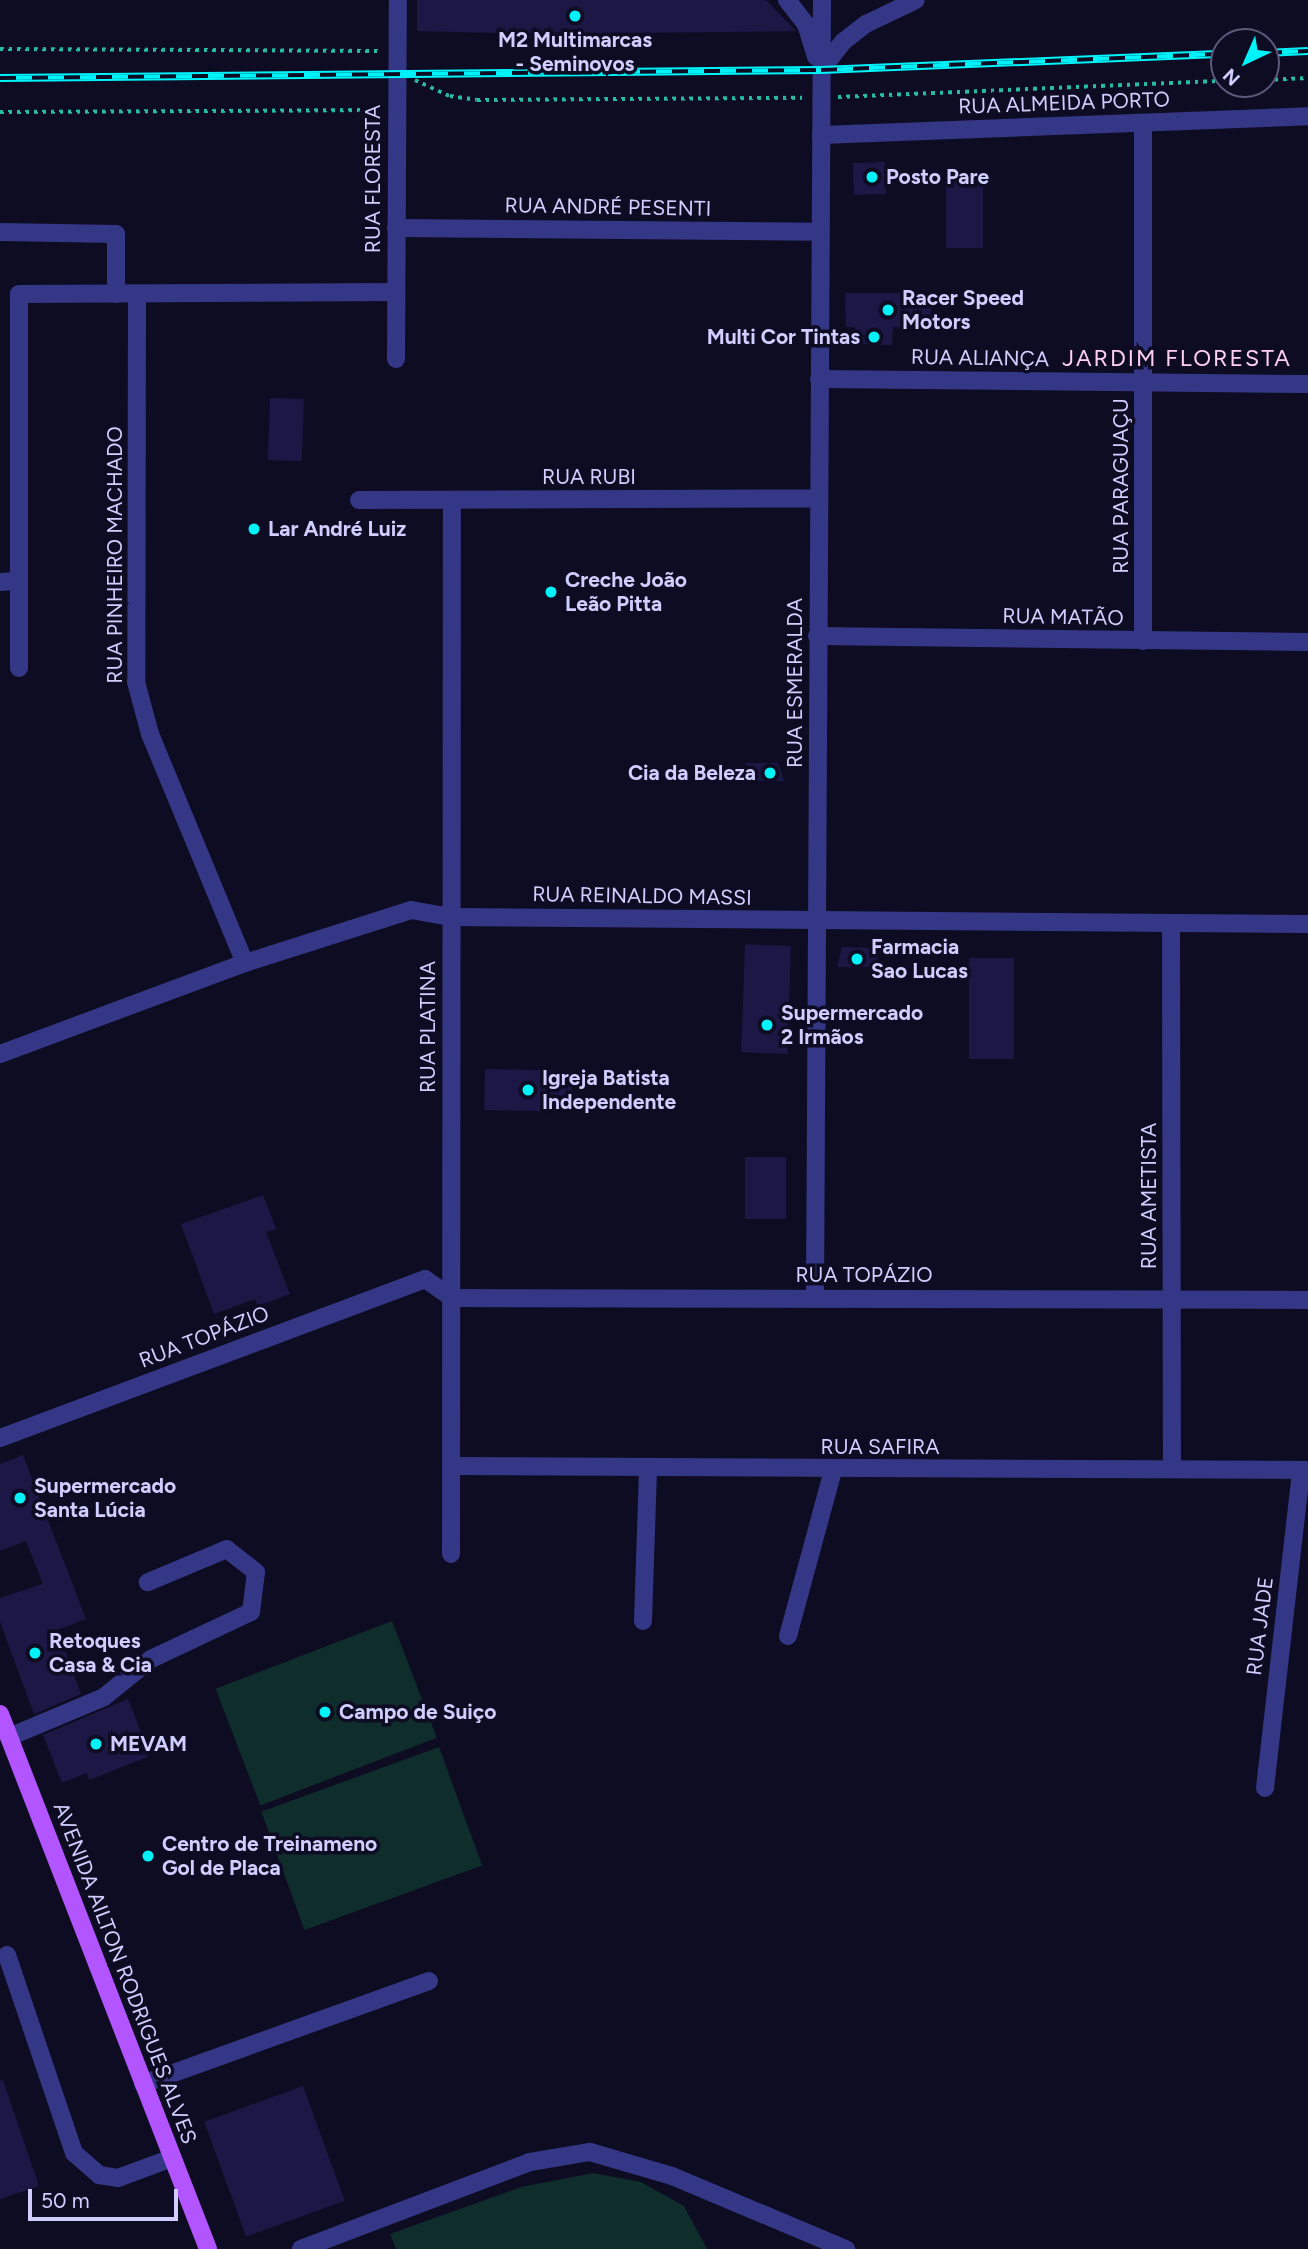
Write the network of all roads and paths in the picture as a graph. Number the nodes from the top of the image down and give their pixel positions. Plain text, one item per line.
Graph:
1 (398, 0) edge
2 (787, 0) edge
3 (821, 0) edge
4 (916, 0) edge
5 (0, 49) edge
6 (396, 64) junction
7 (821, 70) junction
8 (1308, 78) edge
9 (1280, 79) edge
10 (1210, 82) edge
11 (821, 98) junction
12 (396, 110) junction
13 (0, 112) edge
14 (1308, 116) edge
15 (1143, 123) junction
16 (821, 135) junction
17 (396, 228) junction
18 (0, 232) edge
19 (819, 232) junction
20 (395, 292) junction
21 (116, 294) junction
22 (137, 295) junction
23 (396, 359) dead end
24 (819, 379) junction
25 (1144, 382) junction
26 (1308, 384) edge
27 (819, 498) junction
28 (359, 500) dead end
29 (452, 500) junction
30 (18, 581) junction
31 (0, 582) edge
32 (817, 636) junction
33 (1143, 640) junction
34 (1308, 642) edge
35 (19, 668) dead end
36 (451, 918) junction
37 (818, 921) junction
38 (1171, 923) junction
39 (1308, 924) edge
40 (245, 963) junction
41 (0, 1054) edge
42 (451, 1269) junction
43 (425, 1279) junction
44 (815, 1297) junction
45 (452, 1298) junction
46 (1172, 1300) junction
47 (1308, 1300) edge
48 (0, 1438) edge
49 (452, 1466) junction
50 (648, 1467) junction
51 (1172, 1469) junction
52 (834, 1470) junction
53 (1305, 1470) edge
54 (452, 1554) dead end
55 (148, 1582) dead end
56 (643, 1621) dead end
57 (788, 1636) dead end
58 (0, 1714) edge
59 (9, 1737) junction
60 (1265, 1788) dead end
61 (6, 1955) dead end
62 (429, 1981) dead end
63 (144, 2084) junction
64 (172, 2158) junction
65 (208, 2249) edge
66 (301, 2249) edge
67 (846, 2249) edge

1 - 6 street, RUA FLORESTA
2 - 7 street, RUA ESMERALDA
3 - 7 street, RUA ESMERALDA
4 - 7 street
5 - 6 path
6 - 11 path
6 - 12 street, RUA FLORESTA
7 - 11 street, RUA ESMERALDA
8 - 9 path
10 - 11 path
11 - 16 street, RUA ESMERALDA
12 - 13 path
12 - 17 street, RUA FLORESTA
14 - 15 street, RUA ALMEIDA PORTO
15 - 16 street, RUA ALMEIDA PORTO
15 - 25 street, RUA PARAGUAÇU
16 - 19 street, RUA ESMERALDA
17 - 19 street, RUA ANDRÉ PESENTI
17 - 20 street, RUA FLORESTA
18 - 21 street
19 - 24 street, RUA ESMERALDA
20 - 22 street
20 - 23 street, RUA FLORESTA
21 - 22 street
21 - 30 street
22 - 40 street, RUA PINHEIRO MACHADO
24 - 25 street, RUA ALIANÇA
24 - 27 street, RUA ESMERALDA
25 - 26 street, RUA ALIANÇA
25 - 33 street, RUA PARAGUAÇU
27 - 29 street, RUA RUBI
27 - 32 street, RUA ESMERALDA
28 - 29 street, RUA RUBI
29 - 36 street, RUA PLATINA
30 - 31 street
30 - 35 street
32 - 33 street, RUA MATÃO
32 - 37 street, RUA ESMERALDA
33 - 34 street, RUA MATÃO
36 - 37 street, RUA REINALDO MASSI
36 - 40 street, RUA REINALDO MASSI
36 - 42 street, RUA PLATINA
37 - 38 street, RUA REINALDO MASSI
37 - 44 street, RUA ESMERALDA
38 - 39 street, RUA REINALDO MASSI
38 - 46 street, RUA AMETISTA
40 - 41 street, RUA REINALDO MASSI
42 - 43 street, RUA TOPÁZIO
42 - 45 street, RUA PLATINA
43 - 45 street
43 - 48 street, RUA TOPÁZIO
44 - 45 street, RUA TOPÁZIO
44 - 46 street, RUA TOPÁZIO
45 - 49 street, RUA PLATINA
46 - 47 street, RUA TOPÁZIO
46 - 51 street, RUA AMETISTA
49 - 50 street, RUA SAFIRA
49 - 54 street, RUA PLATINA
50 - 52 street, RUA SAFIRA
50 - 56 street
51 - 52 street, RUA SAFIRA
51 - 53 street, RUA SAFIRA
52 - 57 street
53 - 60 street, RUA JADE
55 - 59 street
58 - 59 main road, AVENIDA AILTON RODRIGUES ALVES
59 - 63 main road, AVENIDA AILTON RODRIGUES ALVES
61 - 64 street
62 - 63 street
63 - 64 main road, AVENIDA AILTON RODRIGUES ALVES
64 - 65 main road, AVENIDA AILTON RODRIGUES ALVES
66 - 67 street

